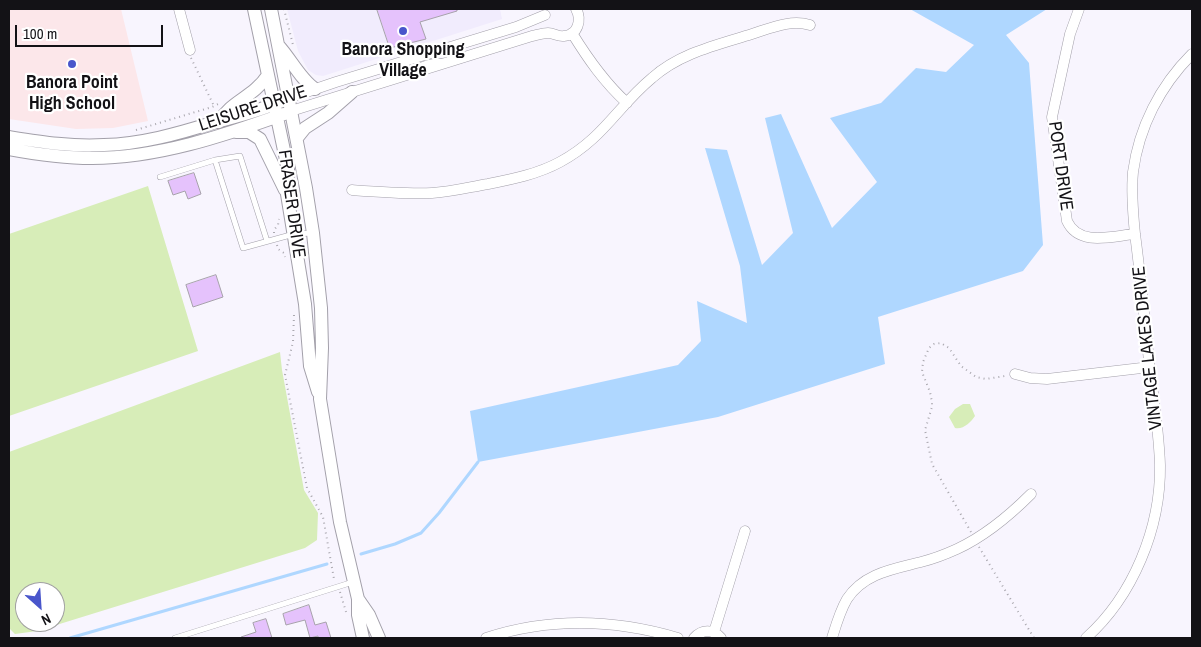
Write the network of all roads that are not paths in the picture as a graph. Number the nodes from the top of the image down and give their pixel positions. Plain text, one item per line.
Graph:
1 (179, 9) edge
2 (254, 9) edge
3 (271, 9) edge
4 (1079, 9) edge
5 (581, 11) edge
6 (546, 12) edge
7 (810, 25) dead end
8 (552, 33) junction
9 (572, 33) junction
10 (492, 35) junction
11 (278, 45) junction
12 (190, 50) road end
13 (484, 51) junction
14 (1192, 54) edge
15 (446, 62) junction
16 (389, 66) junction
17 (268, 75) junction
18 (315, 88) junction
19 (352, 92) junction
20 (289, 98) junction
21 (627, 103) junction
22 (276, 110) junction
23 (291, 111) junction
24 (218, 122) junction
25 (231, 132) junction
26 (9, 137) edge
27 (297, 138) junction
28 (9, 149) edge
29 (215, 160) junction
30 (160, 177) dead end
31 (352, 190) dead end
32 (287, 194) junction
33 (313, 233) junction
34 (294, 234) junction
35 (1135, 234) junction
36 (267, 241) junction
37 (1150, 368) junction
38 (1015, 374) road end
39 (320, 399) junction
40 (1031, 494) dead end
41 (745, 531) dead end
42 (353, 582) junction
43 (358, 599) junction
44 (717, 635) edge
45 (175, 638) edge
46 (363, 638) edge
47 (379, 638) edge
48 (486, 638) edge
49 (678, 638) edge
50 (694, 638) edge
51 (832, 638) edge
52 (1086, 638) edge

1 - 12 street
2 - 17 street, FRASER DRIVE
3 - 11 street, FRASER DRIVE
4 - 35 street, PORT DRIVE
5 - 9 street
6 - 8 street, LEISURE DRIVE
6 - 10 street, LEISURE DRIVE
7 - 21 street
8 - 9 street, LEISURE DRIVE
8 - 13 street, LEISURE DRIVE
9 - 21 street
10 - 13 lane
10 - 16 street, LEISURE DRIVE
11 - 18 street
11 - 20 street, FRASER DRIVE
13 - 15 street, LEISURE DRIVE
14 - 35 street, VINTAGE LAKES DRIVE
15 - 16 lane
15 - 19 street, LEISURE DRIVE
16 - 18 street, LEISURE DRIVE
17 - 22 street, FRASER DRIVE
17 - 24 street
18 - 20 street, LEISURE DRIVE
19 - 23 street, LEISURE DRIVE
19 - 27 street
20 - 22 street, LEISURE DRIVE
20 - 23 street, FRASER DRIVE
21 - 31 street
22 - 23 street, LEISURE DRIVE
22 - 24 street, LEISURE DRIVE
22 - 25 street, LEISURE DRIVE
22 - 32 street, FRASER DRIVE
23 - 27 street, FRASER DRIVE
24 - 26 street, LEISURE DRIVE
25 - 28 street, LEISURE DRIVE
25 - 32 street
27 - 33 street, FRASER DRIVE
29 - 30 lane
29 - 36 lane
29 - 36 lane
32 - 34 street, FRASER DRIVE
33 - 34 lane
33 - 39 street, FRASER DRIVE
34 - 36 lane
34 - 39 street, FRASER DRIVE
35 - 37 street, VINTAGE LAKES DRIVE
37 - 38 street
37 - 52 street, VINTAGE LAKES DRIVE
39 - 42 street, FRASER DRIVE
40 - 51 street
41 - 44 street
42 - 43 street, FRASER DRIVE
42 - 45 lane
43 - 46 street, FRASER DRIVE
43 - 47 street, FRASER DRIVE
44 - 50 street
48 - 49 street

